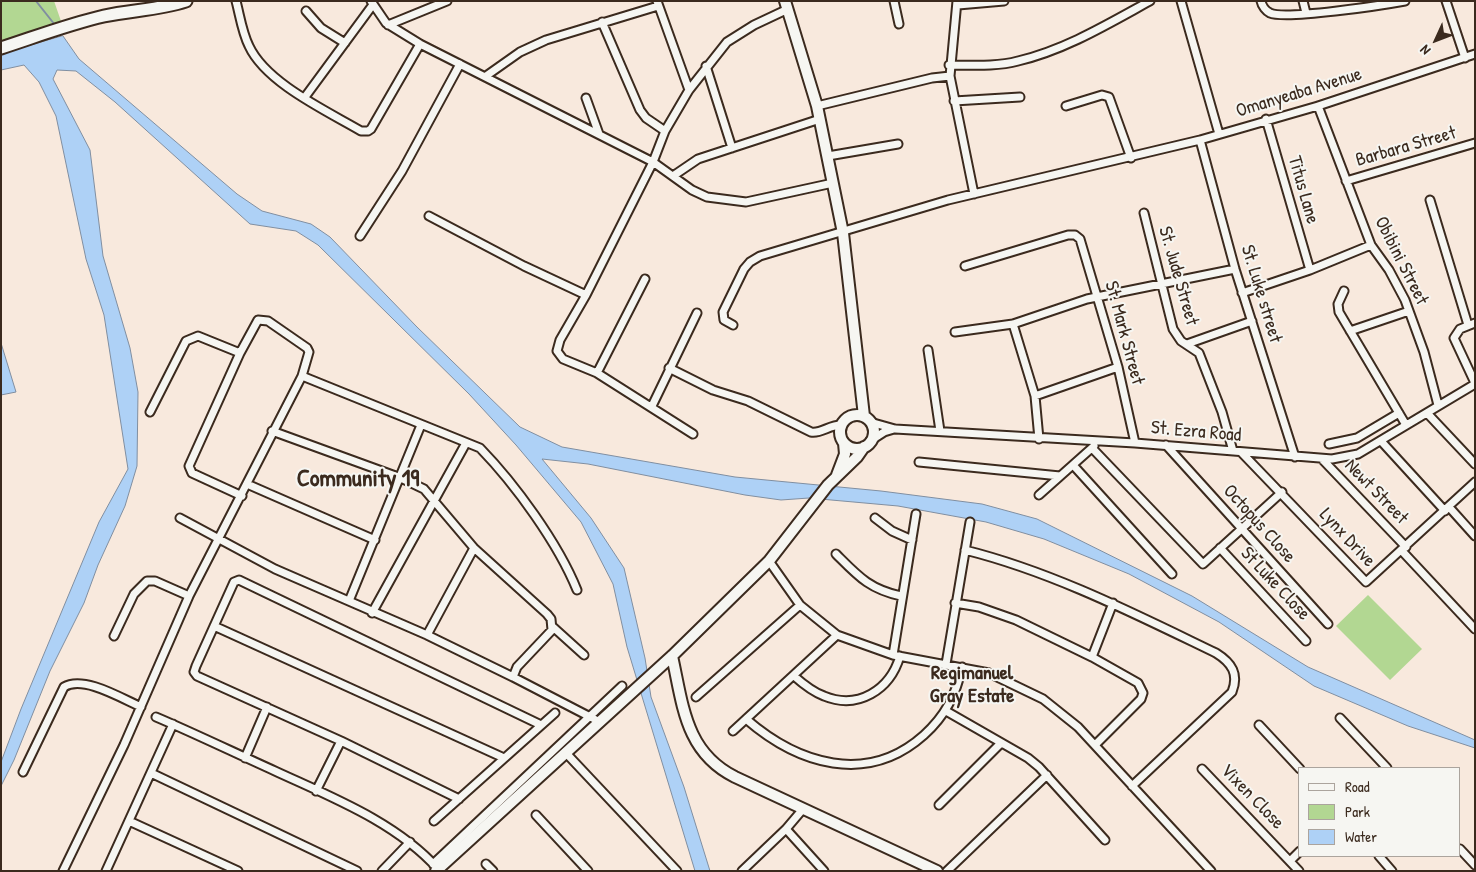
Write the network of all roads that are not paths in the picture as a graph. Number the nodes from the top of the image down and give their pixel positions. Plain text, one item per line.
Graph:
1 (186, 1) edge
2 (236, 1) edge
3 (447, 1) edge
4 (894, 1) edge
5 (1004, 1) edge
6 (1150, 1) edge
7 (1181, 1) edge
8 (1261, 1) edge
9 (1303, 1) edge
10 (1336, 1) edge
11 (1405, 1) edge
12 (1446, 1) edge
13 (957, 3) edge
14 (1376, 3) edge
15 (372, 4) edge
16 (658, 4) edge
17 (787, 5) edge
18 (1338, 10) junction
19 (306, 11) dead end
20 (1306, 13) junction
21 (602, 22) junction
22 (899, 24) dead end
23 (388, 25) junction
24 (345, 43) junction
25 (420, 44) junction
26 (1, 48) edge
27 (1475, 54) edge
28 (1465, 58) junction
29 (460, 64) junction
30 (949, 65) junction
31 (706, 66) junction
32 (486, 76) junction
33 (950, 76) junction
34 (689, 90) junction
35 (305, 97) junction
36 (1020, 97) dead end
37 (586, 98) dead end
38 (954, 101) junction
39 (817, 106) junction
40 (1066, 106) dead end
41 (1318, 106) junction
42 (820, 119) junction
43 (1266, 119) junction
44 (665, 131) junction
45 (599, 134) junction
46 (1218, 134) junction
47 (1200, 140) junction
48 (898, 144) dead end
49 (1475, 144) edge
50 (732, 148) junction
51 (828, 156) junction
52 (1131, 158) junction
53 (653, 162) junction
54 (673, 176) junction
55 (1346, 181) junction
56 (833, 182) junction
57 (974, 194) junction
58 (1430, 200) dead end
59 (1144, 213) dead end
60 (429, 216) dead end
61 (843, 233) junction
62 (360, 236) dead end
63 (1371, 245) junction
64 (965, 266) dead end
65 (1235, 269) junction
66 (1310, 270) junction
67 (645, 279) dead end
68 (1160, 284) junction
69 (1344, 291) dead end
70 (1242, 293) junction
71 (586, 294) junction
72 (1098, 297) junction
73 (1409, 311) junction
74 (697, 312) dead end
75 (1252, 321) junction
76 (1014, 324) junction
77 (1471, 324) edge
78 (733, 325) dead end
79 (1350, 331) junction
80 (955, 332) dead end
81 (1187, 344) junction
82 (928, 350) dead end
83 (240, 353) junction
84 (1118, 367) junction
85 (669, 368) junction
86 (597, 373) junction
87 (302, 376) junction
88 (1475, 383) edge
89 (860, 396) junction
90 (1035, 396) junction
91 (1438, 405) junction
92 (652, 406) junction
93 (150, 412) dead end
94 (1427, 412) junction
95 (1400, 413) junction
96 (849, 416) junction
97 (867, 419) junction
98 (1406, 424) junction
99 (421, 425) junction
100 (841, 425) junction
101 (895, 429) junction
102 (940, 431) junction
103 (272, 432) junction
104 (693, 434) dead end
105 (1038, 439) junction
106 (1381, 441) junction
107 (844, 442) junction
108 (466, 443) junction
109 (1135, 443) junction
110 (867, 444) junction
111 (1329, 444) dead end
112 (1095, 445) junction
113 (1166, 445) junction
114 (1233, 451) junction
115 (1242, 453) junction
116 (1295, 457) junction
117 (1322, 459) junction
118 (919, 462) dead end
119 (1475, 464) edge
120 (1074, 465) junction
121 (837, 476) junction
122 (1060, 476) junction
123 (401, 478) junction
124 (1475, 482) edge
125 (247, 484) junction
126 (1282, 492) junction
127 (1039, 495) dead end
128 (242, 496) junction
129 (434, 502) junction
130 (1447, 509) junction
131 (916, 514) dead end
132 (180, 518) dead end
133 (875, 518) dead end
134 (970, 522) dead end
135 (1242, 529) junction
136 (1475, 536) edge
137 (220, 539) junction
138 (374, 540) junction
139 (912, 540) junction
140 (474, 548) junction
141 (1220, 548) junction
142 (1404, 549) junction
143 (965, 550) junction
144 (836, 554) dead end
145 (769, 561) junction
146 (1172, 574) dead end
147 (577, 590) dead end
148 (189, 596) junction
149 (901, 596) junction
150 (349, 602) junction
151 (955, 603) junction
152 (1113, 603) junction
153 (800, 605) junction
154 (372, 613) junction
155 (1328, 624) dead end
156 (214, 626) junction
157 (553, 627) junction
158 (1475, 630) edge
159 (837, 634) junction
160 (114, 636) dead end
161 (427, 636) junction
162 (1306, 641) dead end
163 (896, 655) junction
164 (584, 656) dead end
165 (672, 656) junction
166 (1092, 657) junction
167 (946, 664) junction
168 (962, 667) junction
169 (794, 676) junction
170 (513, 677) junction
171 (622, 686) dead end
172 (696, 697) dead end
173 (141, 707) junction
174 (267, 708) junction
175 (946, 711) junction
176 (556, 713) dead end
177 (156, 717) dead end
178 (1340, 718) dead end
179 (594, 719) junction
180 (746, 719) junction
181 (173, 724) junction
182 (541, 725) junction
183 (1259, 725) dead end
184 (733, 731) dead end
185 (341, 741) junction
186 (1001, 743) junction
187 (1094, 745) junction
188 (565, 752) junction
189 (245, 758) junction
190 (504, 758) junction
191 (1298, 767) edge
192 (1386, 767) edge
193 (1202, 768) dead end
194 (23, 772) dead end
195 (151, 773) junction
196 (1047, 775) junction
197 (1132, 786) junction
198 (316, 790) junction
199 (459, 799) junction
200 (939, 805) dead end
201 (803, 808) junction
202 (536, 814) dead end
203 (129, 821) junction
204 (434, 821) dead end
205 (786, 829) junction
206 (1105, 840) dead end
207 (410, 842) junction
208 (1461, 850) edge
209 (1298, 854) edge
210 (1380, 857) edge
211 (1290, 861) junction
212 (486, 864) dead end
213 (1475, 865) edge
214 (436, 868) edge
215 (62, 871) edge
216 (106, 871) edge
217 (238, 871) edge
218 (357, 871) edge
219 (382, 871) edge
220 (493, 871) edge
221 (588, 871) edge
222 (677, 871) edge
223 (742, 871) edge
224 (824, 871) edge
225 (937, 871) edge
226 (947, 871) edge
227 (1211, 871) edge
228 (1299, 871) edge
229 (1392, 871) edge

1 - 26 main road
2 - 35 street
3 - 23 street
4 - 22 street
5 - 13 street
6 - 30 street
7 - 46 street
8 - 20 street
9 - 20 street
10 - 18 street
11 - 14 street
12 - 28 street
13 - 30 street
14 - 18 street
15 - 23 street
15 - 24 street
16 - 21 street
16 - 34 street
17 - 31 street
17 - 39 street
18 - 20 street
19 - 24 street
21 - 32 street
21 - 44 street
23 - 25 street
24 - 35 street
25 - 29 street
25 - 35 street
27 - 28 street, Omanyeaba Avenue
28 - 41 street, Omanyeaba Avenue
29 - 32 street
29 - 62 street
30 - 33 street
31 - 34 street
31 - 50 street
32 - 45 street
33 - 38 street
33 - 39 street
34 - 44 street
36 - 38 street
37 - 45 street
38 - 57 street
39 - 42 street
40 - 52 street
41 - 43 street, Omanyeaba Avenue
41 - 55 street, Obibini Street
42 - 50 street
42 - 51 street
43 - 46 street, Omanyeaba Avenue
43 - 66 street, Titus Lane
44 - 53 street
45 - 53 street
46 - 47 street, Omanyeaba Avenue
47 - 52 street, Omanyeaba Avenue
47 - 65 street, St. Luke street
48 - 51 street
49 - 55 street, Barbara Street
50 - 54 street
51 - 56 street
52 - 57 street, Omanyeaba Avenue
53 - 54 street
53 - 71 street
54 - 56 street
55 - 63 street, Obibini Street
56 - 61 street
57 - 61 street, Omanyeaba Avenue
58 - 77 street
59 - 68 street, St. Jude Street
60 - 71 street
61 - 78 street, Omanyeaba Avenue
61 - 89 street
63 - 66 street
63 - 73 street, Obibini Street
64 - 72 street, St. Mark Street
65 - 68 street
65 - 70 street, St. Luke street
66 - 70 street
67 - 86 street
68 - 72 street
68 - 81 street, St. Jude Street
69 - 79 street
70 - 75 street, St. Luke street
71 - 86 street
72 - 76 street
72 - 84 street, St. Mark Street
73 - 79 street
73 - 91 street, Obibini Street
74 - 85 street
75 - 81 street
75 - 116 street, St. Luke street
76 - 80 street
76 - 90 street
77 - 88 street
79 - 95 street
81 - 114 street, St. Jude Street
82 - 102 street
83 - 87 street
83 - 93 street
83 - 128 street
84 - 90 street
84 - 109 street, St. Mark Street
85 - 92 street
85 - 100 street
86 - 92 street
87 - 99 street
87 - 103 street
88 - 91 street, St. Ezra Road
89 - 96 street
89 - 97 street
90 - 105 street
91 - 94 street, St. Ezra Road
92 - 104 street
94 - 98 street, St. Ezra Road
94 - 119 street
95 - 98 street
95 - 111 street
96 - 97 street
96 - 100 street
97 - 101 street
97 - 110 street
98 - 106 street, St. Ezra Road
99 - 108 street
99 - 123 street
100 - 107 street
101 - 102 street, St. Ezra Road
101 - 110 street
102 - 105 street, St. Ezra Road
103 - 123 street
103 - 125 street
105 - 112 street, St. Ezra Road
106 - 117 street, St. Ezra Road
106 - 130 street
107 - 110 street
107 - 121 street
108 - 129 street
108 - 147 street
109 - 112 street, St. Ezra Road
109 - 113 street, St. Ezra Road
110 - 121 street
112 - 120 street
112 - 141 street
113 - 114 street, St. Ezra Road
113 - 135 street, Octopus Close
114 - 115 street, St. Ezra Road
115 - 116 street, St. Ezra Road
115 - 126 street, Lynx Drive
116 - 117 street, St. Ezra Road
117 - 142 street, Newt Street
118 - 122 street
120 - 122 street
120 - 146 street
121 - 145 street
122 - 127 street
123 - 129 street
123 - 138 street
124 - 130 street, Lynx Drive
125 - 128 street
125 - 138 street
126 - 135 street
126 - 142 street, Lynx Drive
128 - 137 street
129 - 140 street
129 - 154 street
130 - 136 street
130 - 142 street, Lynx Drive
131 - 139 street
132 - 137 street
133 - 139 street
134 - 143 street
135 - 141 street
135 - 155 street, Octopus Close
137 - 148 street
137 - 150 street
138 - 150 street
139 - 149 street
140 - 157 street
140 - 161 street
141 - 162 street, St Luke Close
142 - 158 street, Newt Street
143 - 151 street
143 - 152 street
144 - 149 street
145 - 153 street
145 - 165 street
148 - 160 street
148 - 173 street
149 - 163 street
150 - 154 street
151 - 166 street
151 - 167 street
152 - 166 street
152 - 197 street
153 - 159 street
153 - 172 street
154 - 161 street
156 - 174 street
156 - 182 street
156 - 190 street
157 - 164 street
157 - 170 street
159 - 163 street
159 - 169 street
161 - 170 street
163 - 167 street
163 - 169 street
165 - 179 street
165 - 201 street
166 - 187 street
167 - 168 street
168 - 175 street
168 - 187 street
169 - 180 street
170 - 179 street
171 - 179 street
173 - 194 street
173 - 215 street
174 - 185 street
174 - 189 street
175 - 180 street
175 - 186 street
176 - 182 street
177 - 181 street
178 - 192 street
179 - 188 street
179 - 214 street
180 - 184 street
181 - 189 street
181 - 195 street
182 - 190 street
183 - 191 street
185 - 198 street
185 - 199 street
186 - 196 street
186 - 200 street
187 - 197 street
188 - 214 street
188 - 222 street
189 - 198 street
190 - 199 street
193 - 211 street, Vixen Close
195 - 203 street
195 - 218 street
196 - 206 street
196 - 226 street
197 - 227 street
198 - 207 street
199 - 204 street
201 - 205 street
201 - 225 street
202 - 221 street
203 - 216 street
203 - 217 street
205 - 223 street
205 - 224 street
207 - 214 street
207 - 219 street
208 - 213 street
209 - 211 street
210 - 229 street
211 - 228 street, Vixen Close
212 - 220 street

